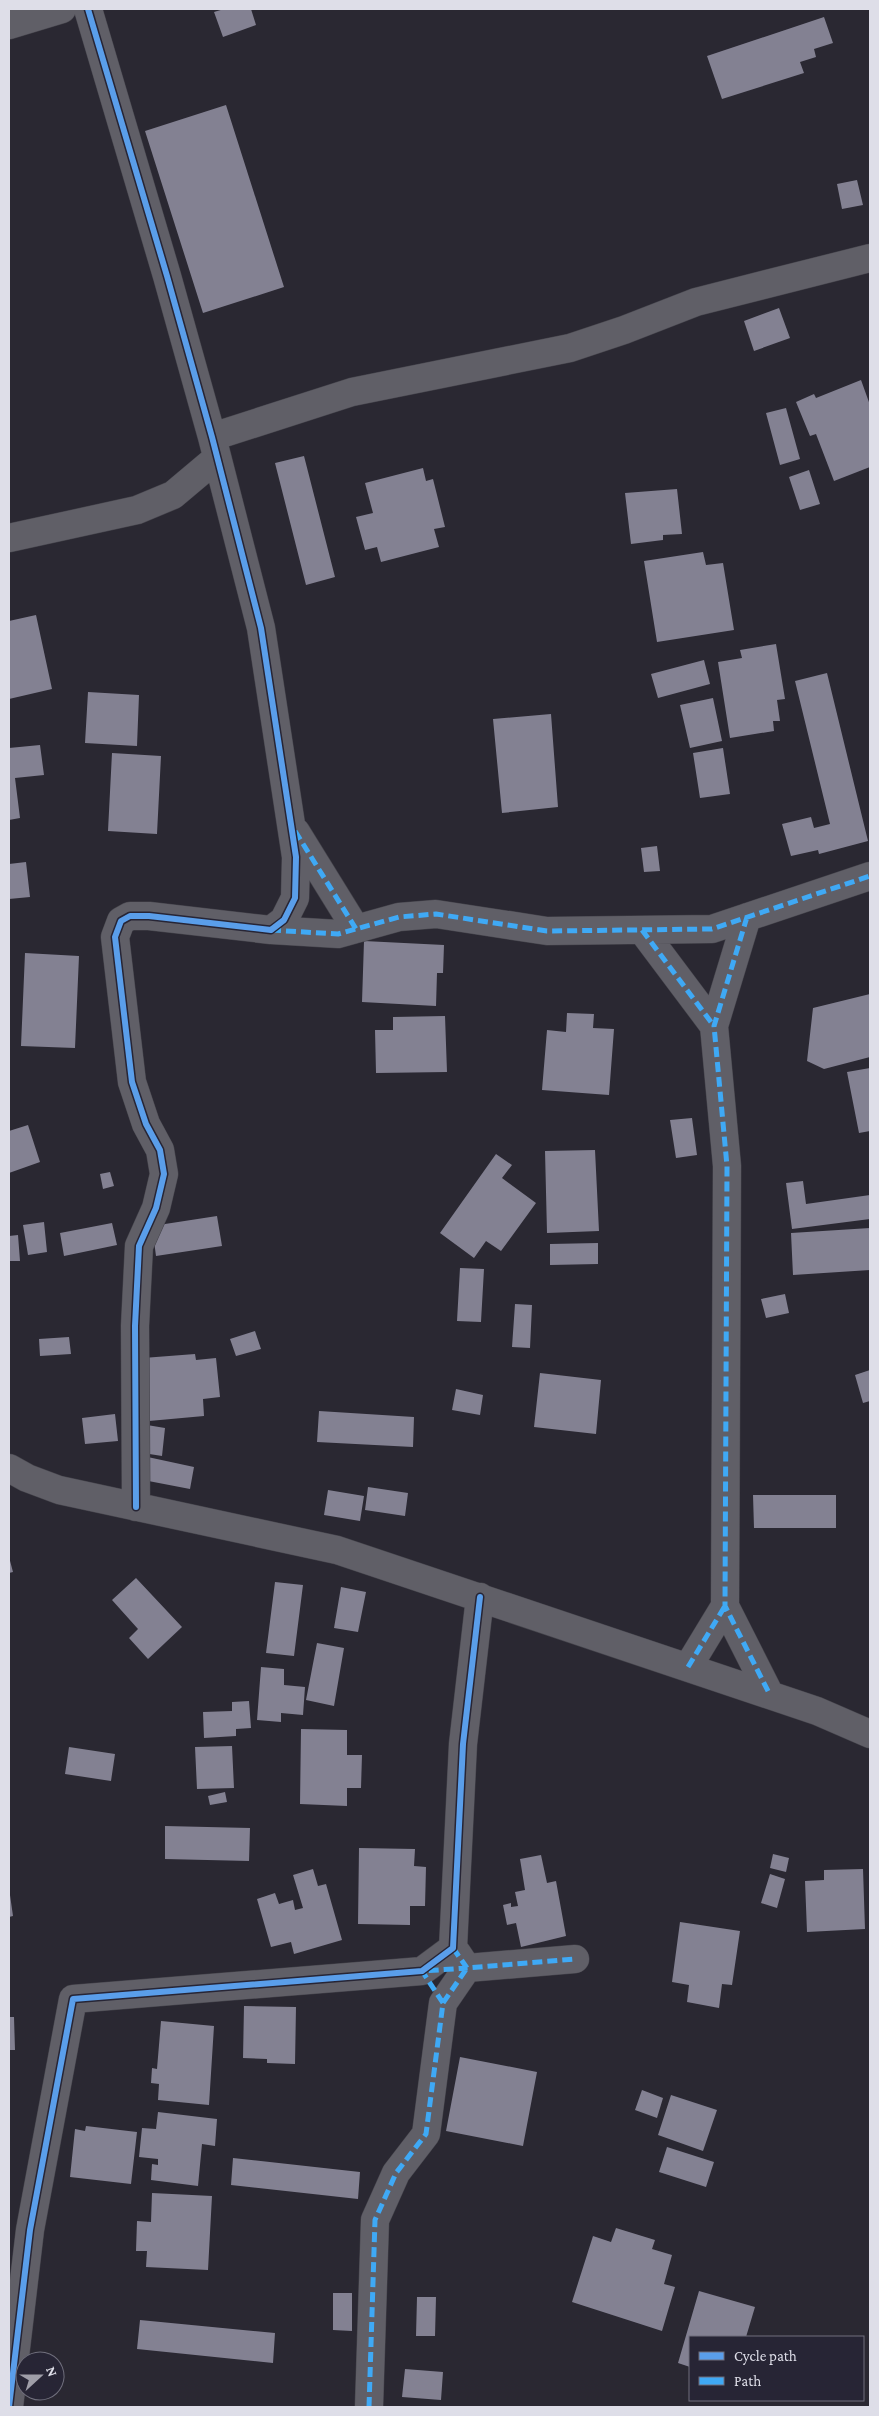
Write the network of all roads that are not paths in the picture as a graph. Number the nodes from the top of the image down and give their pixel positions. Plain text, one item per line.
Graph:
1 (88, 9) edge
2 (51, 10) edge
3 (9, 25) edge
4 (870, 258) edge
5 (214, 448) junction
6 (9, 538) edge
7 (291, 825) junction
8 (870, 876) edge
9 (747, 917) junction
10 (356, 929) junction
11 (271, 930) junction
12 (642, 930) junction
13 (714, 1026) junction
14 (9, 1468) edge
15 (136, 1507) junction
16 (480, 1597) junction
17 (725, 1606) junction
18 (688, 1667) junction
19 (770, 1695) junction
20 (870, 1734) edge
21 (460, 1958) junction
22 (575, 1959) dead end
23 (422, 1971) junction
24 (443, 2003) junction
25 (9, 2407) edge
26 (369, 2407) edge

1 - 5 street
2 - 3 street
4 - 5 street
5 - 6 street
5 - 7 street
7 - 10 street
7 - 11 street
8 - 9 street
9 - 12 street
9 - 13 street
10 - 11 street
10 - 12 street
11 - 15 street
12 - 13 street
13 - 17 street
14 - 15 street
15 - 16 street
16 - 18 street
16 - 21 street
17 - 18 street
17 - 19 street
18 - 19 street
19 - 20 street
21 - 22 street
21 - 23 street
21 - 24 street
23 - 24 street
23 - 25 street
24 - 26 street

